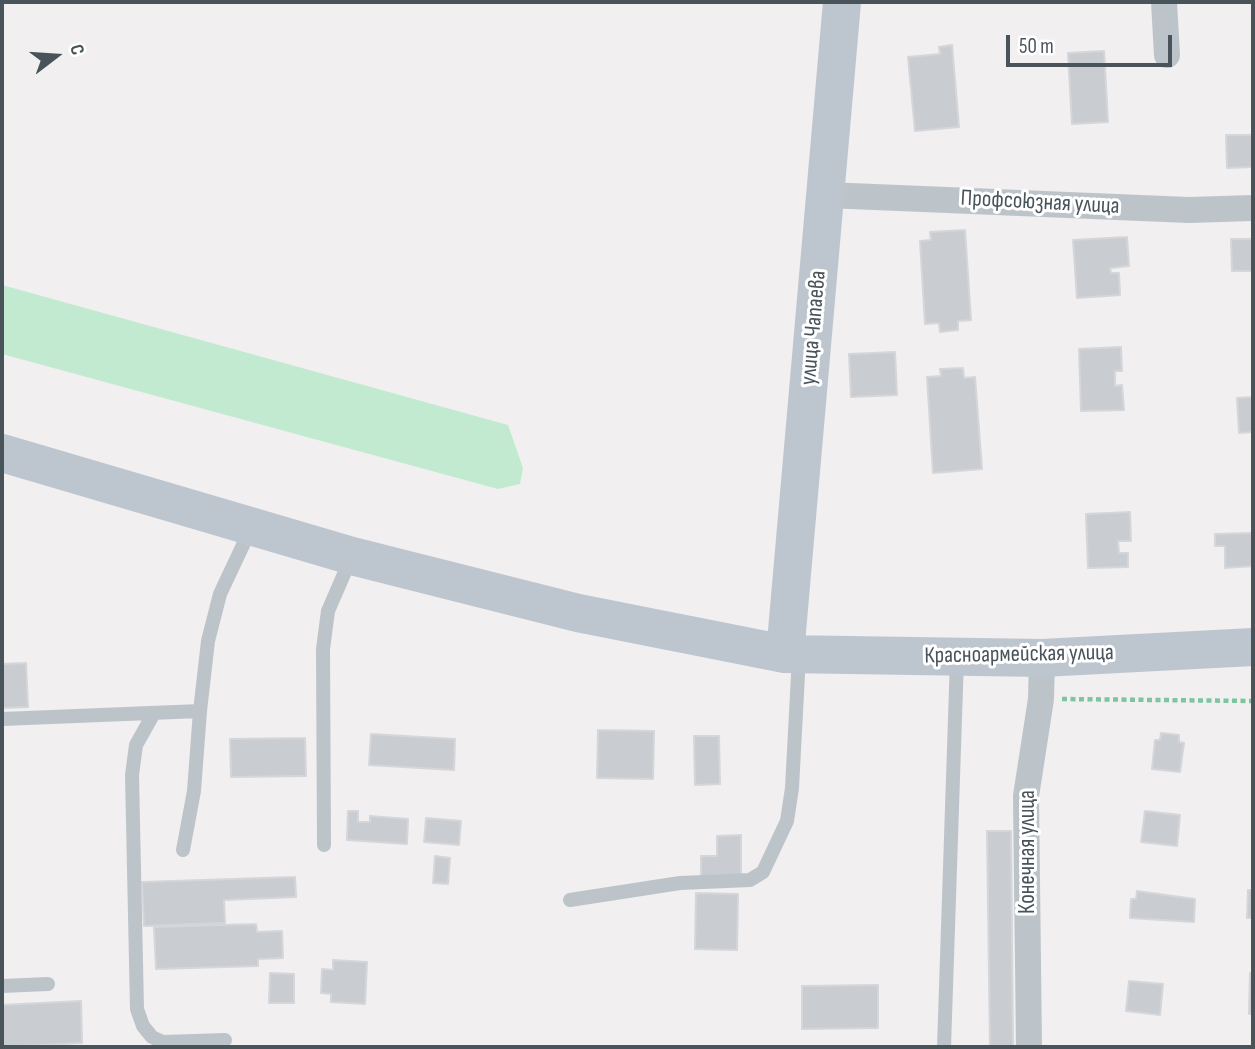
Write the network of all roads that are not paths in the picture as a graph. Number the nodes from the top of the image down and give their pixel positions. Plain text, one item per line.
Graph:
1 (842, 2) edge
2 (1164, 2) edge
3 (1167, 55) dead end
4 (826, 195) junction
5 (1253, 208) edge
6 (2, 453) edge
7 (251, 526) junction
8 (352, 556) junction
9 (1253, 647) edge
10 (792, 654) junction
11 (957, 656) junction
12 (1042, 658) junction
13 (200, 711) junction
14 (154, 713) junction
15 (2, 719) edge
16 (324, 845) dead end
17 (183, 850) dead end
18 (570, 900) dead end
19 (48, 984) dead end
20 (2, 986) edge
21 (225, 1040) dead end
22 (944, 1047) edge
23 (1029, 1047) edge

1 - 4 main road, улица Чапаева
2 - 3 street
4 - 5 street, Профсоюзная улица
4 - 10 main road, улица Чапаева
6 - 7 main road, Красноармейская улица
7 - 8 main road, Красноармейская улица
7 - 13 lane
8 - 10 main road, Красноармейская улица
8 - 16 lane
9 - 12 main road, Красноармейская улица
10 - 11 main road, Красноармейская улица
10 - 18 lane
11 - 12 main road, Красноармейская улица
11 - 22 lane
12 - 23 street, Конечная улица
13 - 14 lane
13 - 17 lane
14 - 15 lane
14 - 21 lane
19 - 20 lane

